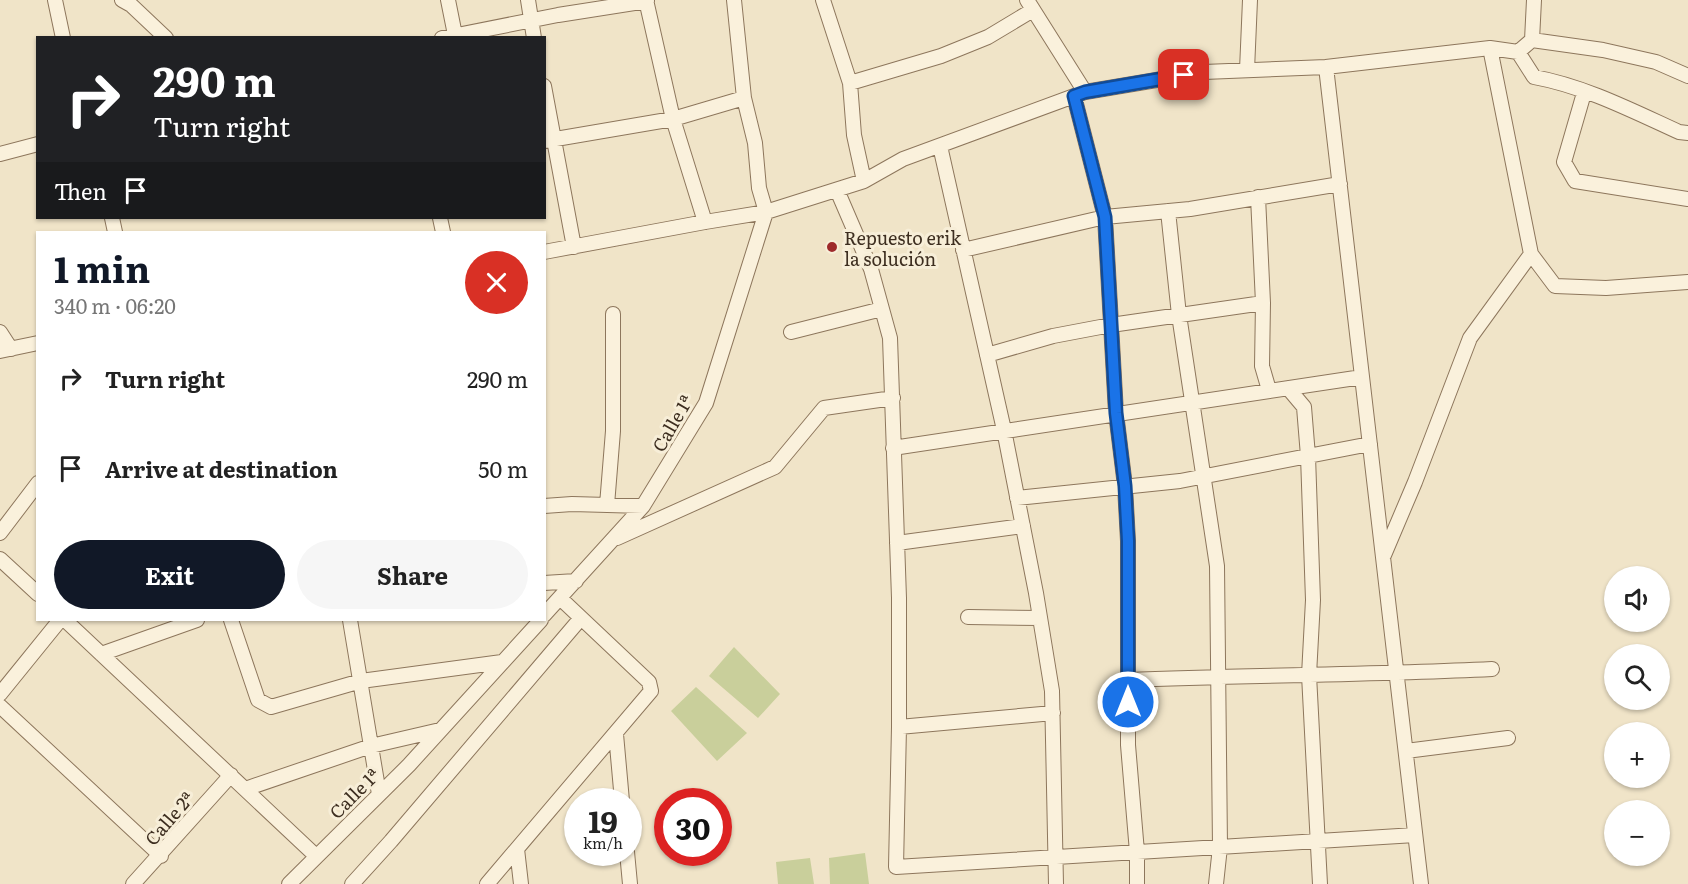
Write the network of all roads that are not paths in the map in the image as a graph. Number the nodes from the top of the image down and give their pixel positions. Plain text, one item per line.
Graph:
1 (55, 0) edge
2 (122, 0) edge
3 (448, 0) edge
4 (528, 0) edge
5 (734, 0) edge
6 (824, 0) edge
7 (1250, 0) edge
8 (1534, 0) edge
9 (646, 1) edge
10 (1030, 5) edge
11 (531, 21) junction
12 (63, 36) edge
13 (164, 36) edge
14 (448, 36) edge
15 (534, 36) edge
16 (1532, 40) junction
17 (1490, 48) junction
18 (1518, 51) junction
19 (1326, 67) junction
20 (1247, 70) junction
21 (1688, 76) edge
22 (850, 83) junction
23 (1584, 93) junction
24 (1079, 94) junction
25 (744, 98) junction
26 (546, 104) edge
27 (673, 119) junction
28 (1688, 133) edge
29 (550, 140) edge
30 (36, 145) edge
31 (940, 146) junction
32 (0, 154) edge
33 (864, 181) junction
34 (1340, 184) junction
35 (837, 190) junction
36 (1258, 197) junction
37 (1688, 199) edge
38 (1168, 211) junction
39 (766, 213) junction
40 (1105, 217) junction
41 (705, 222) junction
42 (574, 247) junction
43 (963, 250) junction
44 (546, 252) edge
45 (1531, 254) junction
46 (1688, 282) edge
47 (1263, 303) junction
48 (882, 309) junction
49 (613, 314) dead end
50 (1179, 315) junction
51 (1111, 325) junction
52 (0, 332) edge
53 (791, 332) dead end
54 (36, 343) edge
55 (5, 350) edge
56 (987, 355) junction
57 (0, 362) edge
58 (1362, 377) junction
59 (1288, 387) junction
60 (1269, 390) junction
61 (893, 398) junction
62 (1192, 402) junction
63 (1116, 413) junction
64 (1004, 430) junction
65 (1370, 444) junction
66 (893, 448) junction
67 (1308, 456) junction
68 (1205, 476) junction
69 (36, 486) edge
70 (1125, 486) junction
71 (1017, 498) junction
72 (607, 505) junction
73 (546, 506) edge
74 (644, 506) junction
75 (1023, 526) junction
76 (0, 533) edge
77 (612, 540) junction
78 (897, 543) junction
79 (1383, 557) junction
80 (0, 559) edge
81 (576, 581) junction
82 (546, 583) edge
83 (36, 592) edge
84 (560, 598) junction
85 (546, 613) edge
86 (968, 617) dead end
87 (580, 618) junction
88 (1040, 618) junction
89 (59, 621) edge
90 (65, 621) edge
91 (194, 621) edge
92 (231, 621) edge
93 (350, 621) edge
94 (540, 621) edge
95 (101, 654) junction
96 (502, 662) junction
97 (1492, 669) dead end
98 (1397, 674) junction
99 (1309, 675) junction
100 (1218, 676) junction
101 (1128, 680) junction
102 (361, 681) junction
103 (0, 694) edge
104 (0, 706) edge
105 (1053, 714) junction
106 (900, 728) junction
107 (440, 730) junction
108 (616, 734) junction
109 (1508, 738) dead end
110 (372, 746) junction
111 (1406, 751) junction
112 (231, 775) junction
113 (621, 788) edge
114 (245, 789) junction
115 (379, 794) junction
116 (1415, 835) junction
117 (1317, 841) junction
118 (1220, 847) junction
119 (517, 849) junction
120 (1137, 852) junction
121 (160, 856) junction
122 (316, 856) junction
123 (1056, 857) junction
124 (628, 866) edge
125 (133, 884) edge
126 (290, 884) edge
127 (352, 884) edge
128 (487, 884) edge
129 (521, 884) edge
130 (630, 884) edge
131 (1056, 884) edge
132 (1137, 884) edge
133 (1216, 884) edge
134 (1320, 884) edge
135 (1421, 884) edge

1 - 12 street
2 - 13 street
3 - 14 street
4 - 11 street
5 - 25 street
6 - 22 street
7 - 20 street
8 - 16 street
9 - 11 street
9 - 27 street
10 - 22 street
10 - 24 street
11 - 14 street
11 - 15 street
16 - 18 street
16 - 21 street
17 - 18 street
17 - 19 street
17 - 45 street
18 - 23 street
19 - 20 street
19 - 34 street
20 - 24 street
22 - 33 street
23 - 28 street
23 - 37 street
24 - 31 street
24 - 40 street
25 - 27 street
25 - 39 street
26 - 29 street
27 - 29 street
27 - 41 street
29 - 42 street
30 - 32 street
31 - 33 street
31 - 43 street
33 - 35 street
34 - 36 street
34 - 58 street
35 - 39 street
35 - 48 street
36 - 38 street
36 - 47 street
38 - 40 street
38 - 50 street
39 - 41 street
39 - 74 street, Calle 1ª
40 - 43 street
40 - 51 street
41 - 42 street
42 - 44 street
43 - 56 street
45 - 46 street
45 - 79 street
47 - 50 street
47 - 60 street
48 - 53 street
48 - 61 street
49 - 72 street
50 - 51 street
50 - 62 street
51 - 56 street
51 - 63 street
52 - 55 street
54 - 55 street
55 - 57 street
56 - 64 street
58 - 59 street
58 - 65 street
59 - 60 street
59 - 67 street
60 - 62 street
61 - 66 street
61 - 77 street
62 - 63 street
62 - 68 street
63 - 64 street
63 - 70 street
64 - 66 street
64 - 71 street
65 - 67 street
65 - 79 street
66 - 78 street
67 - 68 street
67 - 99 street
68 - 70 street
68 - 100 street
69 - 76 street
70 - 71 street
70 - 101 street
71 - 75 street
72 - 73 street
72 - 74 street
74 - 77 street, Calle 1ª
75 - 78 street
75 - 88 street
77 - 81 street, Calle 1ª
78 - 106 street
79 - 98 street
80 - 83 street
81 - 82 street
81 - 84 street, Calle 1ª
84 - 85 street, Calle 1ª
84 - 87 street
86 - 88 street
87 - 108 street
87 - 127 street
88 - 105 street
89 - 103 street
90 - 95 street
91 - 95 street
92 - 102 street
93 - 102 street
94 - 96 street, Calle 1ª
95 - 112 street
96 - 102 street
96 - 107 street, Calle 1ª
97 - 98 street
98 - 99 street
98 - 111 street
99 - 100 street
99 - 117 street
100 - 101 street
100 - 118 street
101 - 120 street
102 - 110 street
104 - 121 street
105 - 106 street
105 - 123 street
106 - 123 street
107 - 110 street
107 - 115 street, Calle 1ª
108 - 113 street
108 - 119 street
109 - 111 street
110 - 114 street
110 - 115 street
111 - 116 street
112 - 114 street
112 - 121 street, Calle 2ª
114 - 122 street
115 - 122 street, Calle 1ª
116 - 117 street
116 - 135 street
117 - 118 street
117 - 134 street
118 - 120 street
118 - 133 street
119 - 128 street
119 - 129 street
120 - 123 street
120 - 132 street
121 - 125 street, Calle 2ª
122 - 126 street, Calle 1ª
123 - 131 street
124 - 130 street

